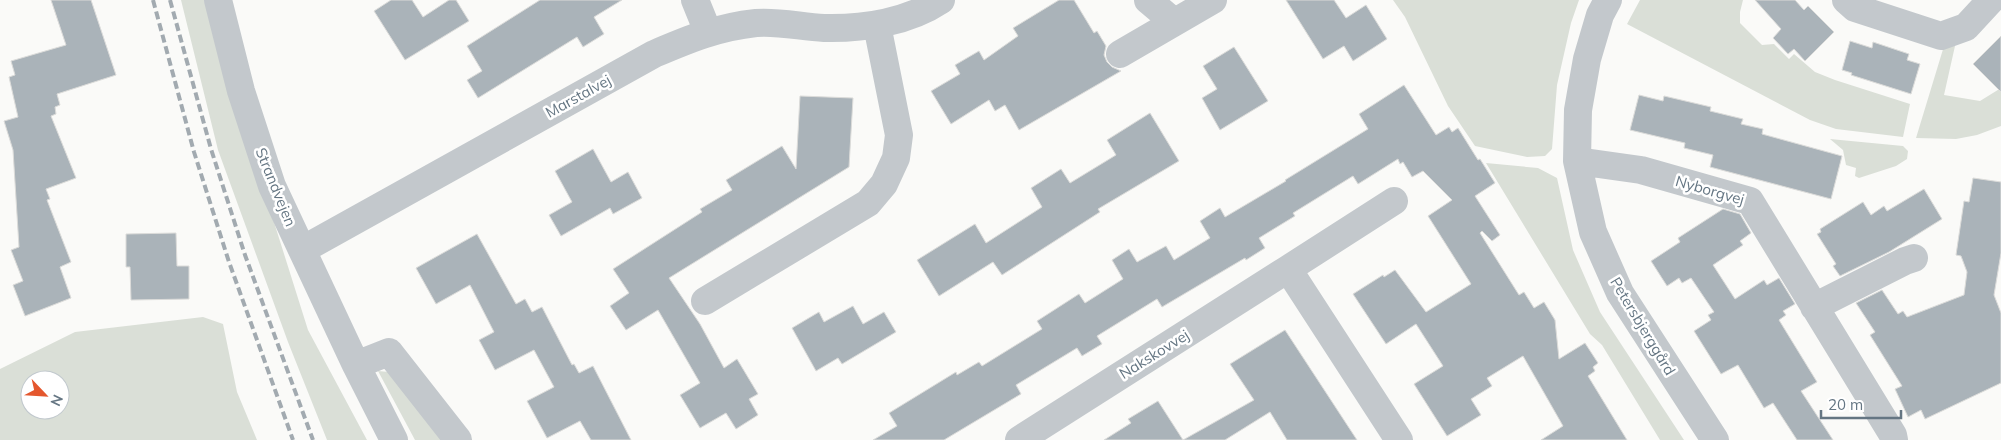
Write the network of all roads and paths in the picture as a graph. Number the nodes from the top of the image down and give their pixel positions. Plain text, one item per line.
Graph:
1 (218, 0) edge
2 (696, 0) edge
3 (941, 0) edge
4 (1148, 0) edge
5 (1213, 0) edge
6 (1608, 0) edge
7 (1846, 0) edge
8 (1991, 0) edge
9 (1174, 22) junction
10 (877, 25) junction
11 (708, 32) junction
12 (1120, 54) dead end
13 (1577, 161) junction
14 (1394, 201) dead end
15 (302, 250) junction
16 (1914, 258) dead end
17 (1288, 269) junction
18 (705, 301) dead end
19 (1814, 307) junction
20 (356, 365) junction
21 (394, 440) edge
22 (458, 440) edge
23 (1019, 440) edge
24 (1399, 440) edge
25 (1715, 440) edge
26 (1894, 440) edge

1 - 15 street, Strandvejen
2 - 11 street
3 - 10 street, Marstalvej
4 - 9 street
5 - 9 street
6 - 13 street, Petersbjerggård
7 - 8 street
9 - 12 street
10 - 11 street, Marstalvej
10 - 18 street
11 - 15 street, Marstalvej
13 - 19 street, Nyborgvej
13 - 25 street, Petersbjerggård
14 - 17 street, Nakskovvej
15 - 20 street, Strandvejen
16 - 19 street
17 - 23 street, Nakskovvej
17 - 24 street
19 - 26 street, Nyborgvej
20 - 21 street, Strandvejen
20 - 22 street

